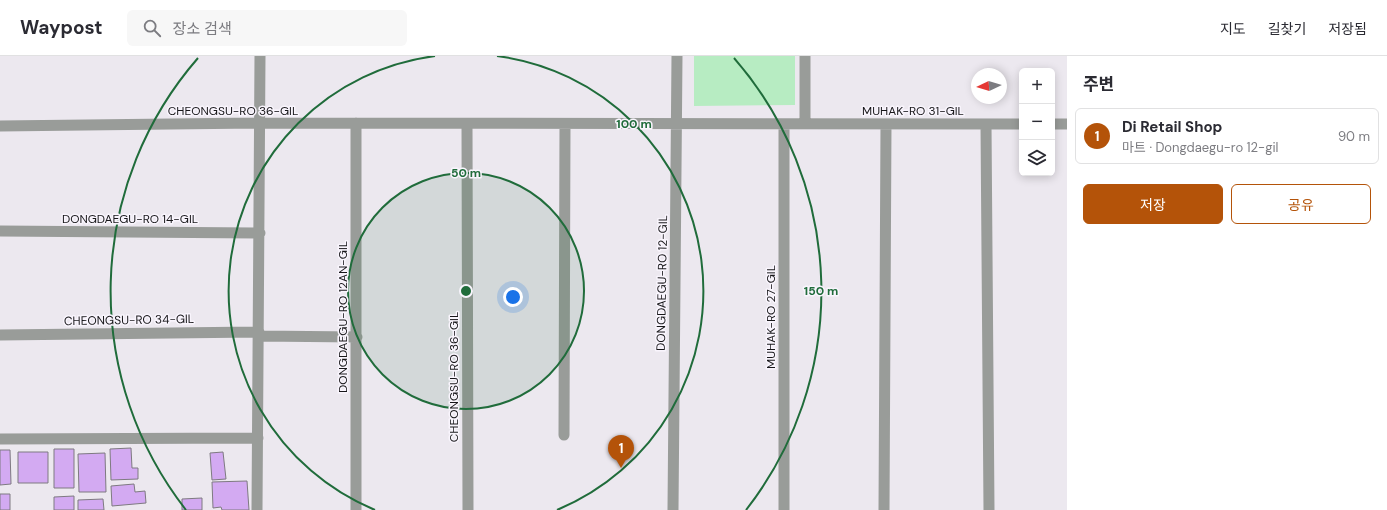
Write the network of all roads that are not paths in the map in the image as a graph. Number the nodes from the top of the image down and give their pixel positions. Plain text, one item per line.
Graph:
1 (260, 56) edge
2 (676, 56) edge
3 (805, 56) edge
4 (261, 123) junction
5 (356, 123) junction
6 (467, 124) junction
7 (565, 124) junction
8 (677, 124) junction
9 (784, 124) junction
10 (805, 124) junction
11 (886, 124) junction
12 (986, 124) junction
13 (1019, 124) edge
14 (1055, 124) edge
15 (1067, 124) edge
16 (0, 126) edge
17 (0, 231) edge
18 (260, 232) junction
19 (259, 334) junction
20 (0, 335) edge
21 (357, 337) junction
22 (564, 435) dead end
23 (0, 438) edge
24 (258, 438) junction
25 (257, 510) edge
26 (356, 510) edge
27 (468, 510) edge
28 (673, 510) edge
29 (784, 510) edge
30 (884, 510) edge
31 (989, 510) edge

1 - 4 street
2 - 8 street, DONGDAEGU-RO 12-GIL
3 - 10 street
4 - 5 street, CHEONGSU-RO 36-GIL
4 - 16 street, CHEONGSU-RO 36-GIL
4 - 18 street
5 - 6 street, CHEONGSU-RO 36-GIL
5 - 21 street, DONGDAEGU-RO 12AN-GIL
6 - 7 street, CHEONGSU-RO 36-GIL
6 - 27 street, CHEONGSU-RO 36-GIL
7 - 8 street, CHEONGSU-RO 36-GIL
7 - 22 street
8 - 9 street, MUHAK-RO 31-GIL
8 - 28 street, DONGDAEGU-RO 12-GIL
9 - 10 street, MUHAK-RO 31-GIL
9 - 29 street, MUHAK-RO 27-GIL
10 - 11 street, MUHAK-RO 31-GIL
11 - 12 street, MUHAK-RO 31-GIL
11 - 30 street
12 - 13 street, MUHAK-RO 31-GIL
12 - 31 street
14 - 15 street
17 - 18 street, DONGDAEGU-RO 14-GIL
18 - 19 street
19 - 20 street, CHEONGSU-RO 34-GIL
19 - 21 street
19 - 24 street
21 - 26 street, DONGDAEGU-RO 12AN-GIL
23 - 24 street
24 - 25 street

